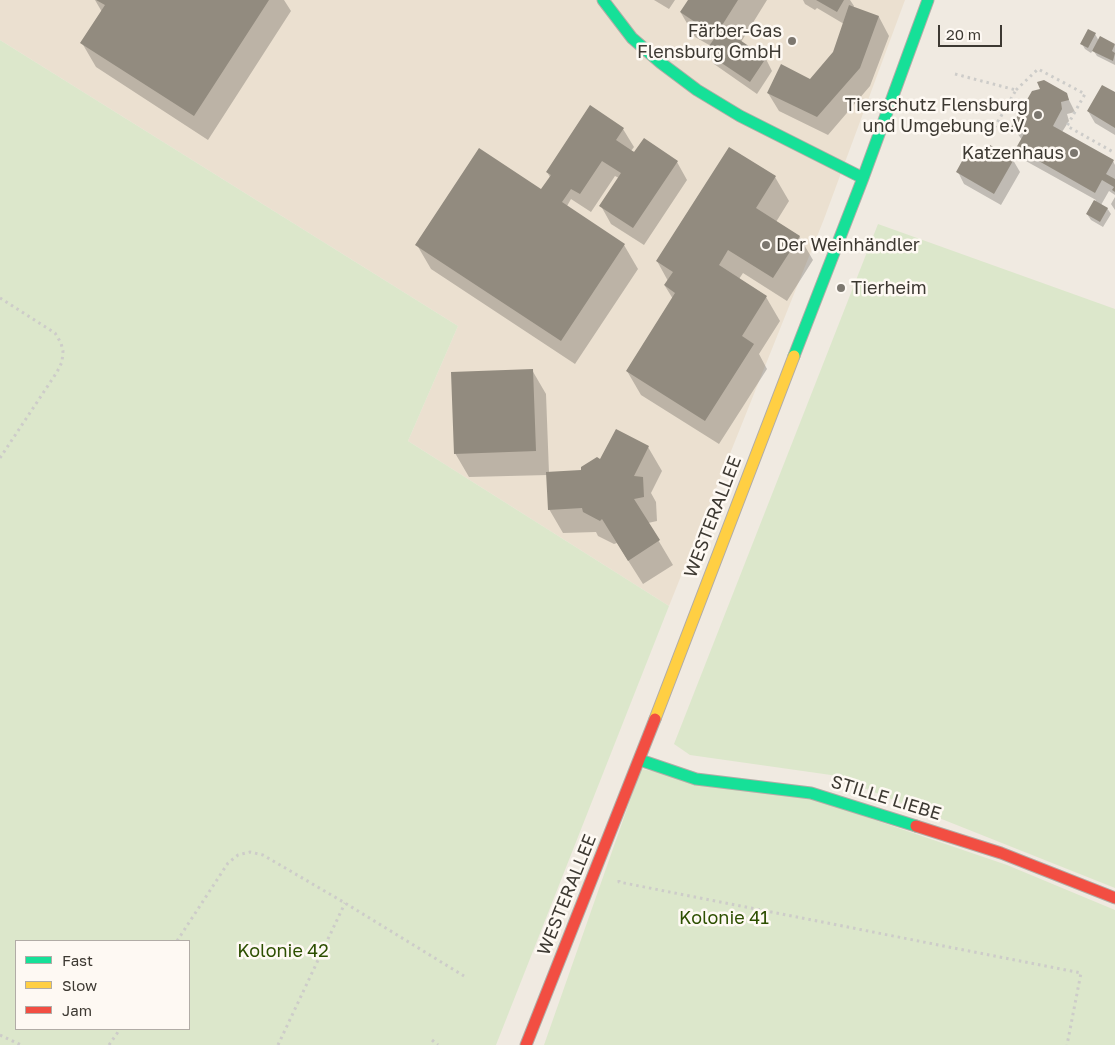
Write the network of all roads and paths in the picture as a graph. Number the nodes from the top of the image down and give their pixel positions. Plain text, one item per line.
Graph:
1 (603, 0) edge
2 (928, 0) edge
3 (955, 74) dead end
4 (1016, 90) junction
5 (989, 137) dead end
6 (1115, 153) edge
7 (863, 178) junction
8 (0, 298) edge
9 (0, 458) edge
10 (640, 760) junction
11 (619, 882) dead end
12 (1115, 898) edge
13 (345, 903) junction
14 (178, 940) edge
15 (464, 976) dead end
16 (119, 1030) edge
17 (0, 1035) edge
18 (432, 1040) dead end
19 (21, 1045) edge
20 (110, 1045) edge
21 (278, 1045) edge
22 (438, 1045) edge
23 (526, 1045) edge
24 (1067, 1045) edge

1 - 7 street
2 - 7 street, WESTERALLEE
3 - 4 path
4 - 5 path
4 - 6 path
7 - 10 street, WESTERALLEE
8 - 9 path
10 - 12 street, STILLE LIEBE
10 - 23 street, WESTERALLEE
11 - 24 path
13 - 14 path
13 - 15 path
13 - 21 path
16 - 20 path
17 - 19 path
18 - 22 path

